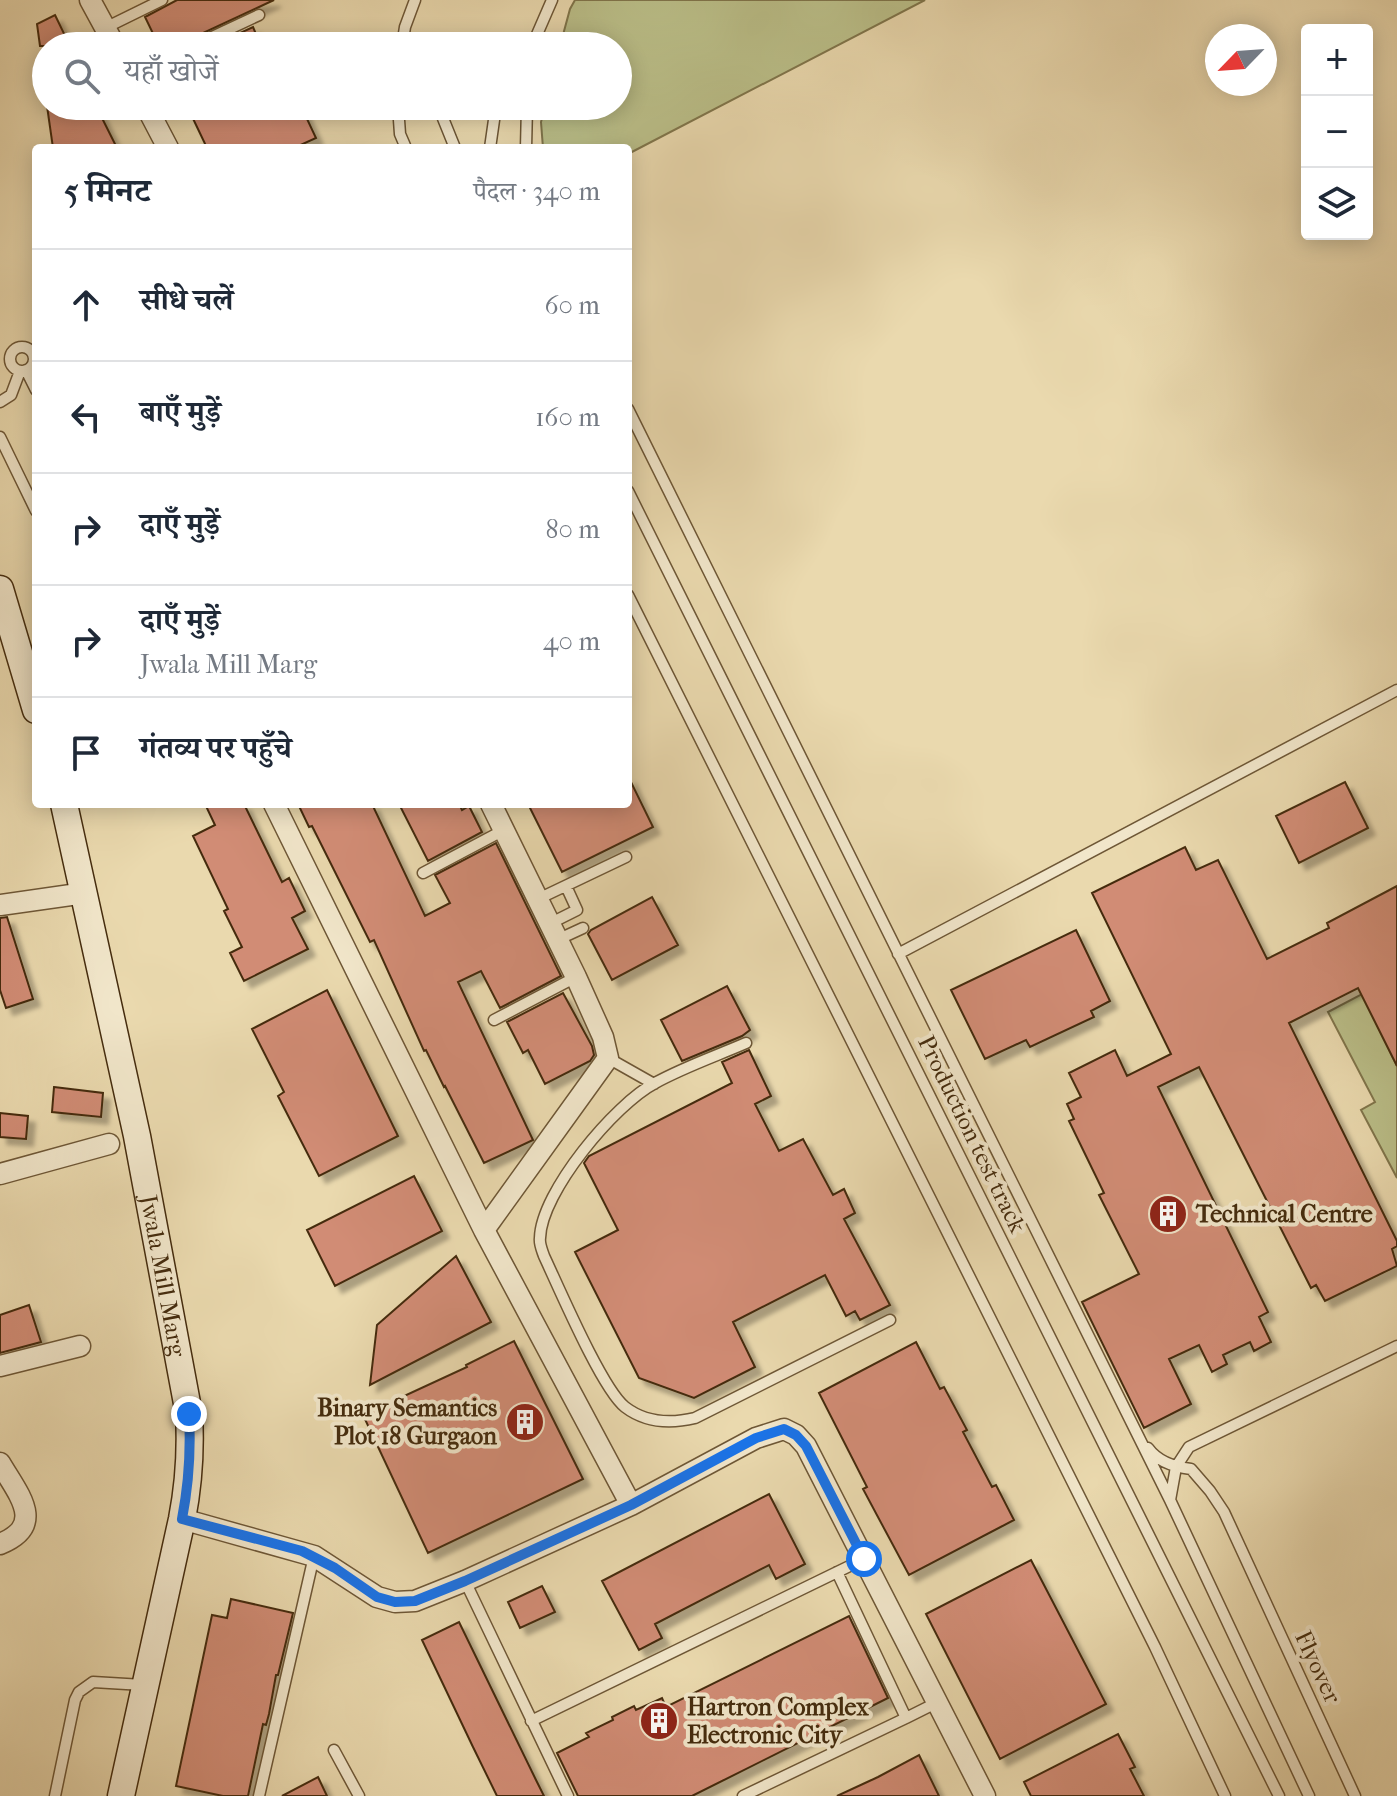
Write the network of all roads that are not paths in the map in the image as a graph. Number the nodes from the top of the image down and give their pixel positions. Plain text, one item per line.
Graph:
1 (90, 0) edge
2 (162, 0) edge
3 (415, 0) edge
4 (552, 0) edge
5 (259, 15) dead end
6 (107, 32) edge
7 (117, 32) edge
8 (223, 32) edge
9 (404, 32) edge
10 (538, 32) edge
11 (159, 120) edge
12 (399, 120) edge
13 (444, 120) edge
14 (494, 120) edge
15 (527, 120) edge
16 (167, 144) edge
17 (404, 144) edge
18 (453, 144) edge
19 (491, 144) edge
20 (526, 144) edge
21 (32, 347) edge
22 (5, 354) edge
23 (32, 363) edge
24 (23, 371) junction
25 (32, 384) edge
26 (0, 402) edge
27 (632, 417) edge
28 (0, 437) edge
29 (632, 499) edge
30 (32, 503) edge
31 (0, 589) edge
32 (632, 603) edge
33 (1397, 690) edge
34 (32, 697) edge
35 (65, 808) edge
36 (276, 808) edge
37 (498, 808) edge
38 (504, 830) junction
39 (626, 857) dead end
40 (423, 873) dead end
41 (566, 886) junction
42 (85, 893) junction
43 (538, 899) junction
44 (0, 905) edge
45 (583, 928) dead end
46 (553, 932) junction
47 (898, 954) junction
48 (576, 977) junction
49 (494, 1020) dead end
50 (746, 1043) dead end
51 (608, 1058) junction
52 (654, 1084) junction
53 (109, 1144) dead end
54 (0, 1174) edge
55 (484, 1230) junction
56 (890, 1320) dead end
57 (80, 1346) dead end
58 (1396, 1348) edge
59 (0, 1366) edge
60 (1134, 1429) junction
61 (0, 1463) edge
62 (1176, 1467) junction
63 (1170, 1500) junction
64 (631, 1505) junction
65 (182, 1519) junction
66 (0, 1544) edge
67 (314, 1556) junction
68 (864, 1559) junction
69 (837, 1572) junction
70 (465, 1581) junction
71 (145, 1685) junction
72 (936, 1703) junction
73 (906, 1718) junction
74 (531, 1721) junction
75 (334, 1750) dead end
76 (55, 1796) edge
77 (121, 1796) edge
78 (259, 1796) edge
79 (359, 1796) edge
80 (568, 1796) edge
81 (743, 1796) edge
82 (985, 1796) edge
83 (1225, 1796) edge
84 (1279, 1796) edge
85 (1309, 1796) edge
86 (1355, 1796) edge

1 - 6 street
2 - 7 lane
3 - 9 lane
4 - 10 lane
5 - 8 lane
11 - 16 street
12 - 17 lane
13 - 18 lane
14 - 19 lane
15 - 20 lane
21 - 22 lane
22 - 24 lane
23 - 24 lane
24 - 25 lane
24 - 26 lane
27 - 47 lane
28 - 30 lane
29 - 84 lane, Production test track
31 - 34 street
32 - 83 lane
33 - 47 lane
35 - 42 street, Jwala Mill Marg
36 - 55 street
37 - 38 street
38 - 40 lane
38 - 43 street
39 - 41 lane
41 - 43 lane
41 - 46 lane
42 - 44 street
42 - 65 street, Jwala Mill Marg
43 - 46 street
45 - 46 lane
46 - 48 street
47 - 60 lane
48 - 49 lane
48 - 51 street
50 - 52 lane
51 - 52 lane
51 - 55 street
52 - 56 lane
53 - 54 street
55 - 64 street
57 - 59 street
58 - 62 lane
60 - 62 lane, Flyover
60 - 63 lane
61 - 66 street
62 - 63 lane
62 - 86 lane, Flyover
63 - 85 lane
64 - 68 street
64 - 70 street
65 - 67 street
65 - 71 street, Jwala Mill Marg
67 - 70 street
67 - 78 lane
68 - 69 lane
68 - 72 street
69 - 73 lane
69 - 74 lane
70 - 74 lane
71 - 76 lane
71 - 77 street, Jwala Mill Marg
72 - 73 lane
72 - 82 street
73 - 81 lane
74 - 80 lane
75 - 79 lane

